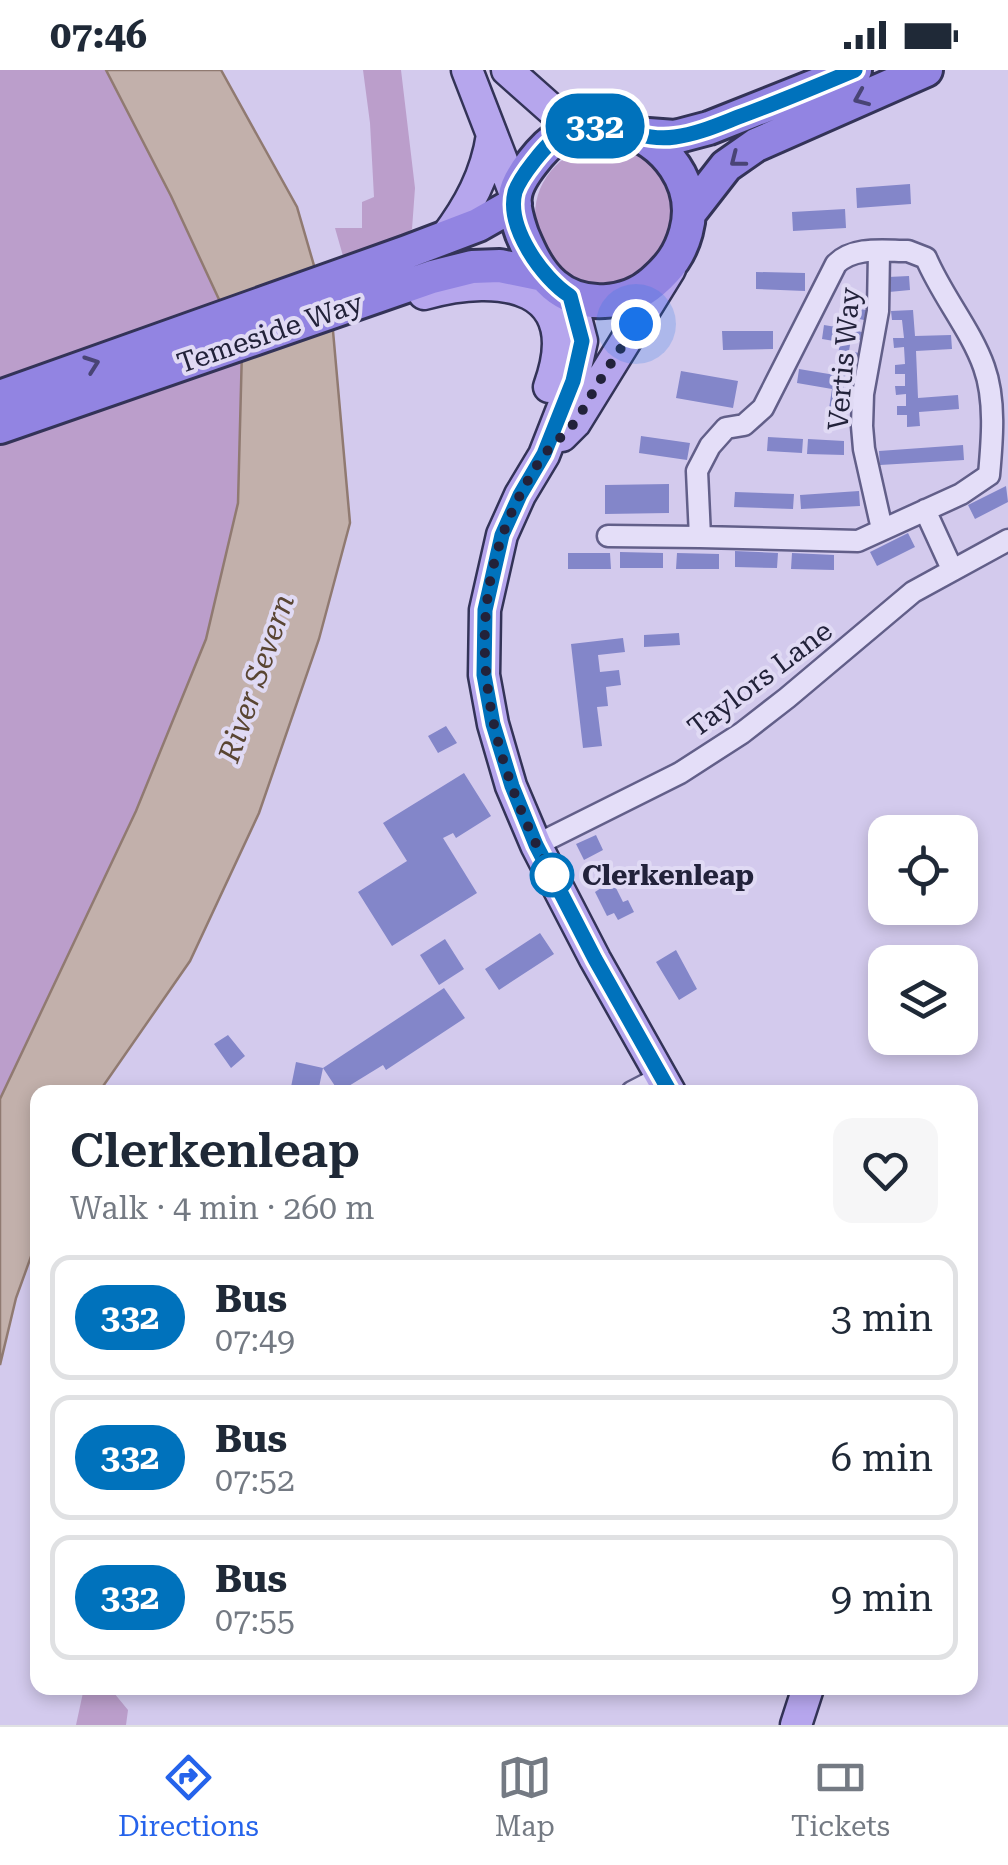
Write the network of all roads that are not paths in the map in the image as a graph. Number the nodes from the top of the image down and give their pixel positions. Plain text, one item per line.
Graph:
1 (467, 70) edge
2 (507, 70) edge
3 (855, 70) edge
4 (926, 70) edge
5 (581, 126) junction
6 (636, 134) junction
7 (492, 136) junction
8 (515, 199) junction
9 (690, 211) junction
10 (445, 238) junction
11 (878, 252) junction
12 (671, 266) junction
13 (544, 274) junction
14 (396, 295) junction
15 (570, 296) junction
16 (0, 396) edge
17 (0, 428) edge
18 (544, 454) junction
19 (925, 510) junction
20 (882, 530) junction
21 (608, 536) dead end
22 (700, 538) junction
23 (1008, 540) edge
24 (952, 569) junction
25 (536, 845) junction
26 (665, 1085) edge
27 (806, 1695) edge
28 (796, 1725) edge

1 - 7 main road
2 - 5 main road
3 - 6 highway
4 -> 9 highway
5 - 6 highway
5 - 8 highway
6 - 9 highway
7 - 8 main road
7 - 10 main road
8 - 10 highway, Temeside Way
8 - 13 highway
9 - 12 highway
16 -> 10 highway, Temeside Way
11 - 19 street
11 - 20 street, Vertis Way
11 - 22 street
12 - 15 highway
12 - 18 main road
13 - 14 highway, Temeside Way
13 - 15 highway
14 - 17 highway, Temeside Way
14 - 18 main road
15 - 18 main road
18 - 25 main road
19 - 20 street
19 - 24 street
20 - 22 street
21 - 22 street
23 - 24 street, Taylors Lane
24 - 25 street, Taylors Lane
25 - 26 main road
27 - 28 main road

